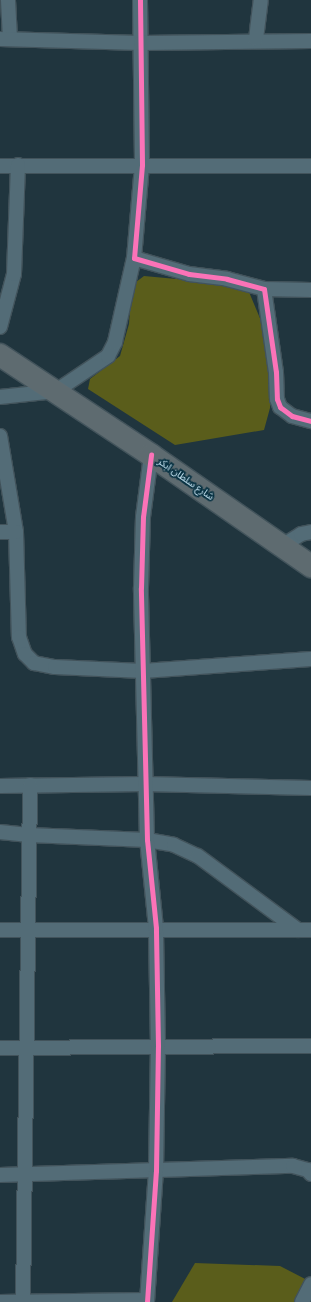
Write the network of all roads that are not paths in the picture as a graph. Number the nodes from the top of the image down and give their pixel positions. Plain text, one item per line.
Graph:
1 (8, 0) edge
2 (140, 0) edge
3 (262, 0) edge
4 (5, 39) edge
5 (256, 39) junction
6 (311, 41) edge
7 (141, 42) junction
8 (18, 165) junction
9 (142, 165) junction
10 (0, 166) edge
11 (311, 166) edge
12 (134, 258) junction
13 (264, 289) junction
14 (311, 290) edge
15 (0, 327) edge
16 (0, 356) edge
17 (56, 391) junction
18 (0, 397) edge
19 (311, 421) edge
20 (0, 436) edge
21 (151, 455) junction
22 (0, 532) edge
23 (16, 532) junction
24 (311, 532) edge
25 (282, 546) junction
26 (311, 566) edge
27 (311, 660) edge
28 (143, 671) junction
29 (146, 784) junction
30 (30, 785) junction
31 (0, 786) edge
32 (311, 788) edge
33 (0, 832) edge
34 (29, 835) junction
35 (147, 840) junction
36 (156, 928) junction
37 (0, 930) edge
38 (27, 930) junction
39 (304, 930) edge
40 (158, 1046) junction
41 (311, 1046) edge
42 (0, 1048) edge
43 (26, 1048) junction
44 (156, 1171) junction
45 (24, 1174) junction
46 (311, 1174) edge
47 (0, 1175) edge
48 (311, 1284) edge
49 (147, 1301) edge
50 (0, 1302) edge
51 (23, 1302) edge
52 (302, 1302) edge

1 - 4 street
2 - 7 street
3 - 5 street
4 - 7 street
5 - 6 street
5 - 7 street
7 - 9 street
8 - 9 street
8 - 10 street
8 - 15 street
9 - 11 street
9 - 12 street
12 - 13 street
12 - 17 street
13 - 14 street
13 - 19 street
16 - 17 highway, شارع سلطان ابكر
17 - 18 street
17 - 21 highway, شارع سلطان ابكر
20 - 23 street
21 - 25 highway, شارع سلطان ابكر
21 - 28 street
22 - 23 street
23 - 28 street
24 - 25 street
25 - 26 highway, شارع سلطان ابكر
27 - 28 street
28 - 29 street
29 - 30 street
29 - 32 street
29 - 35 street
30 - 31 street
30 - 34 street
33 - 34 street
34 - 35 street
34 - 38 street
35 - 36 street
35 - 39 street
36 - 38 street
36 - 39 street
36 - 40 street
37 - 38 street
38 - 43 street
40 - 41 street
40 - 43 street
40 - 44 street
42 - 43 street
43 - 45 street
44 - 45 street
44 - 46 street
44 - 49 street
45 - 47 street
45 - 51 street
48 - 52 street
49 - 51 street
50 - 51 street

